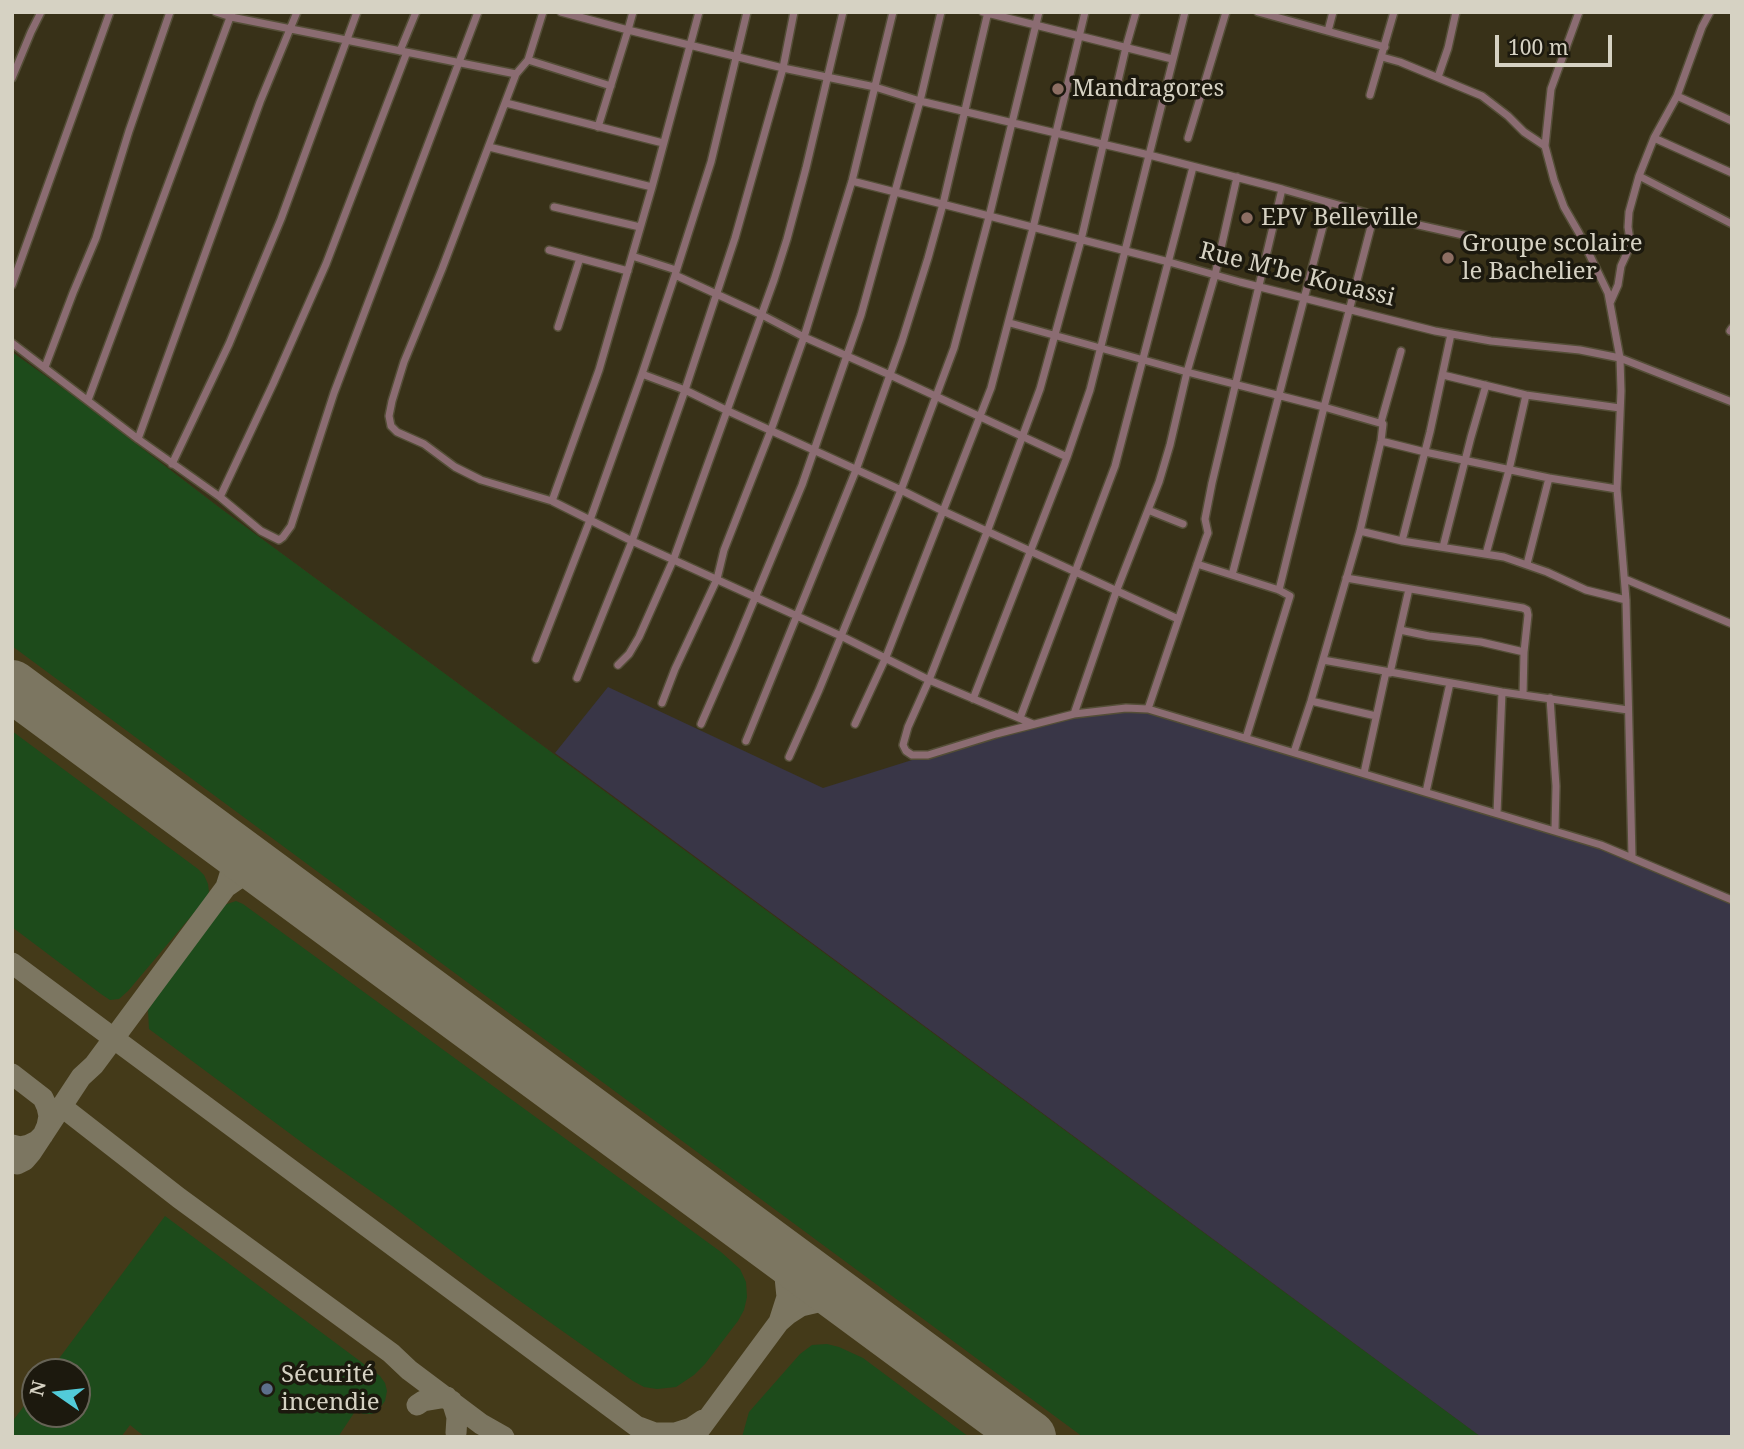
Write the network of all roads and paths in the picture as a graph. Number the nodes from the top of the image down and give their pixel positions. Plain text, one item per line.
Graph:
1 (41, 12) edge
2 (110, 12) edge
3 (170, 12) edge
4 (216, 12) edge
5 (297, 12) edge
6 (357, 12) edge
7 (416, 12) edge
8 (478, 12) edge
9 (543, 12) edge
10 (561, 12) edge
11 (633, 12) edge
12 (699, 12) edge
13 (747, 12) edge
14 (794, 12) edge
15 (843, 12) edge
16 (893, 12) edge
17 (941, 12) edge
18 (1039, 12) edge
19 (1085, 12) edge
20 (1136, 12) edge
21 (1185, 12) edge
22 (1226, 12) edge
23 (1258, 12) edge
24 (1333, 12) edge
25 (1394, 12) edge
26 (1456, 12) edge
27 (1579, 12) edge
28 (1710, 12) edge
29 (986, 13) edge
30 (232, 14) edge
31 (1275, 14) edge
32 (1036, 26) junction
33 (292, 29) junction
34 (628, 30) junction
35 (1328, 31) junction
36 (1078, 36) junction
37 (346, 40) junction
38 (690, 45) junction
39 (1126, 47) junction
40 (1385, 47) junction
41 (403, 52) junction
42 (736, 56) junction
43 (1382, 57) junction
44 (1172, 59) junction
45 (528, 60) junction
46 (459, 63) junction
47 (783, 68) junction
48 (516, 74) junction
49 (829, 76) junction
50 (1438, 77) junction
51 (12, 78) edge
52 (611, 86) junction
53 (875, 87) junction
54 (1370, 95) dead end
55 (1677, 96) junction
56 (920, 101) junction
57 (506, 103) junction
58 (965, 111) junction
59 (1732, 121) edge
60 (1013, 122) junction
61 (598, 127) junction
62 (1055, 133) junction
63 (1188, 138) dead end
64 (1654, 138) junction
65 (663, 143) junction
66 (1103, 144) junction
67 (1545, 146) junction
68 (489, 147) junction
69 (1149, 155) junction
70 (1193, 167) junction
71 (1732, 173) edge
72 (1237, 177) junction
73 (1639, 177) junction
74 (852, 181) junction
75 (652, 187) junction
76 (1282, 189) junction
77 (896, 192) junction
78 (1329, 203) junction
79 (943, 204) junction
80 (554, 207) dead end
81 (1374, 215) junction
82 (989, 217) junction
83 (1732, 224) edge
84 (640, 228) junction
85 (1033, 228) junction
86 (1472, 237) dead end
87 (1081, 240) junction
88 (549, 250) dead end
89 (1126, 251) junction
90 (632, 256) junction
91 (580, 258) junction
92 (1170, 262) junction
93 (628, 271) junction
94 (676, 272) junction
95 (1215, 275) junction
96 (12, 285) edge
97 (1259, 287) junction
98 (715, 294) junction
99 (1304, 297) junction
100 (1610, 303) junction
101 (1350, 308) junction
102 (762, 315) junction
103 (1010, 323) junction
104 (558, 327) dead end
105 (1451, 334) junction
106 (1055, 336) junction
107 (804, 337) junction
108 (12, 343) edge
109 (1100, 349) junction
110 (1401, 351) dead end
111 (847, 356) junction
112 (1620, 358) junction
113 (1144, 360) junction
114 (45, 367) junction
115 (1187, 372) junction
116 (642, 374) junction
117 (891, 375) junction
118 (1443, 375) junction
119 (1235, 384) junction
120 (1486, 385) junction
121 (685, 390) junction
122 (1279, 395) junction
123 (1526, 395) junction
124 (937, 396) junction
125 (88, 400) junction
126 (1732, 402) edge
127 (1324, 407) junction
128 (1620, 408) junction
129 (728, 411) junction
130 (981, 416) junction
131 (1381, 422) junction
132 (771, 430) junction
133 (1023, 436) junction
134 (138, 439) junction
135 (1381, 441) junction
136 (814, 450) junction
137 (1425, 452) junction
138 (1067, 457) junction
139 (1465, 461) junction
140 (172, 464) junction
141 (856, 470) junction
142 (1509, 470) junction
143 (1549, 478) junction
144 (1616, 489) junction
145 (901, 490) junction
146 (220, 497) junction
147 (552, 501) junction
148 (1148, 510) junction
149 (943, 511) junction
150 (590, 520) junction
151 (1183, 524) dead end
152 (1360, 531) junction
153 (987, 532) junction
154 (632, 541) junction
155 (1402, 541) junction
156 (1443, 547) junction
157 (1031, 551) junction
158 (1486, 554) junction
159 (674, 558) junction
160 (1197, 564) junction
161 (1527, 564) junction
162 (1075, 572) junction
163 (1232, 575) junction
164 (717, 579) junction
165 (1346, 579) junction
166 (1625, 579) junction
167 (1409, 589) junction
168 (1279, 590) junction
169 (1116, 592) junction
170 (756, 597) junction
171 (1626, 600) junction
172 (797, 615) junction
173 (1178, 619) junction
174 (1732, 624) edge
175 (1399, 630) junction
176 (841, 636) junction
177 (1524, 652) junction
178 (886, 657) junction
179 (536, 659) dead end
180 (1323, 660) junction
181 (618, 665) dead end
182 (1388, 672) junction
183 (577, 678) dead end
184 (929, 680) junction
185 (1450, 683) junction
186 (1502, 692) junction
187 (1523, 695) junction
188 (1550, 698) junction
189 (973, 699) junction
190 (1311, 701) junction
191 (662, 703) dead end
192 (1148, 709) junction
193 (1628, 710) junction
194 (1074, 714) junction
195 (1376, 716) junction
196 (1020, 719) junction
197 (701, 724) dead end
198 (855, 724) dead end
199 (1034, 724) junction
200 (1246, 738) junction
201 (746, 741) dead end
202 (1294, 752) junction
203 (789, 757) dead end
204 (1364, 773) junction
205 (1426, 792) junction
206 (1497, 813) junction
207 (1555, 830) junction
208 (1632, 857) junction
209 (1732, 900) edge

1 - 51 street
2 - 96 street
3 - 114 street
4 - 30 street
5 - 33 street
6 - 37 street
7 - 41 street
8 - 46 street
9 - 45 street
10 - 34 street
11 - 34 street
12 - 38 street
13 - 42 street
14 - 47 street
15 - 49 street
16 - 53 street
17 - 56 street
18 - 32 street
19 - 36 street
20 - 39 street
21 - 44 street
22 - 63 street
23 - 31 street
24 - 35 street
25 - 40 street
26 - 50 street
27 - 67 street
28 - 55 street
29 - 32 street
29 - 58 street
30 - 33 street
30 - 125 street
31 - 35 street
32 - 36 street
32 - 60 street
33 - 37 street
33 - 134 street
34 - 38 street
34 - 52 street
35 - 40 street
36 - 39 street
36 - 62 street
37 - 41 street
37 - 140 street
38 - 42 street
38 - 65 street
39 - 44 street
39 - 66 street
40 - 43 street
41 - 46 street
41 - 146 street
42 - 47 street
42 - 94 street
43 - 50 street
43 - 54 street
44 - 69 street
45 - 48 street
45 - 52 street
46 - 48 street
46 - 146 street
47 - 49 street
47 - 98 street
48 - 57 street
49 - 53 street
49 - 102 street
50 - 67 street
52 - 61 street
53 - 56 street
53 - 74 street
55 - 59 street
55 - 64 street
56 - 58 street
56 - 77 street
57 - 61 street
57 - 68 street
58 - 60 street
58 - 79 street
60 - 62 street
60 - 82 street
61 - 65 street
62 - 66 street
62 - 85 street
64 - 71 street
64 - 73 street
65 - 75 street
66 - 69 street
66 - 87 street
67 - 100 street
68 - 75 street
68 - 147 street
69 - 70 street
69 - 89 street
70 - 72 street
70 - 92 street
72 - 76 street
72 - 95 street
73 - 83 street
73 - 100 street
74 - 77 street, Rue M'be Kouassi
74 - 107 street
75 - 84 street
76 - 78 street
76 - 97 street
77 - 79 street, Rue M'be Kouassi
77 - 111 street
78 - 81 street
78 - 99 street
79 - 82 street, Rue M'be Kouassi
79 - 117 street
80 - 84 street
81 - 86 street
81 - 101 street
82 - 85 street, Rue M'be Kouassi
82 - 124 street
84 - 90 street
85 - 87 street, Rue M'be Kouassi
85 - 103 street
87 - 89 street, Rue M'be Kouassi
87 - 106 street
88 - 91 street
89 - 92 street, Rue M'be Kouassi
89 - 109 street
90 - 93 street
90 - 94 street
91 - 93 street
91 - 104 street
92 - 95 street, Rue M'be Kouassi
92 - 113 street
93 - 147 street
94 - 98 street
94 - 116 street
95 - 97 street, Rue M'be Kouassi
95 - 115 street
97 - 99 street, Rue M'be Kouassi
97 - 119 street
98 - 102 street
98 - 121 street
99 - 101 street, Rue M'be Kouassi
99 - 122 street
100 - 112 street
101 - 105 street, Rue M'be Kouassi
101 - 127 street
102 - 107 street
102 - 129 street
103 - 106 street
103 - 130 street
105 - 112 street, Rue M'be Kouassi
105 - 118 street
106 - 109 street
106 - 133 street
107 - 111 street
107 - 132 street
108 - 114 street
109 - 113 street
109 - 138 street
110 - 131 street
111 - 117 street
111 - 136 street
112 - 126 street, Rue M'be Kouassi
112 - 128 street
113 - 115 street
113 - 162 street
114 - 125 street
115 - 119 street
115 - 148 street
116 - 121 street
116 - 150 street
117 - 124 street
117 - 141 street
118 - 120 street
118 - 137 street
119 - 122 street
119 - 160 street
120 - 123 street
120 - 139 street
121 - 129 street
121 - 154 street
122 - 127 street
122 - 163 street
123 - 128 street
123 - 142 street
124 - 130 street
124 - 145 street
125 - 134 street
127 - 131 street
127 - 168 street
128 - 144 street
129 - 132 street
129 - 159 street
130 - 133 street
130 - 149 street
131 - 135 street
132 - 136 street
132 - 164 street
133 - 138 street
133 - 153 street
134 - 140 street
135 - 137 street
135 - 152 street
136 - 141 street
136 - 170 street
137 - 139 street
137 - 155 street
138 - 157 street
139 - 142 street
139 - 156 street
140 - 146 street
141 - 145 street
141 - 172 street
142 - 143 street
142 - 158 street
143 - 144 street
143 - 161 street
144 - 166 street
145 - 149 street
145 - 176 street
147 - 150 street
148 - 151 street
148 - 169 street
149 - 153 street
149 - 178 street
150 - 154 street
150 - 179 street
152 - 155 street
152 - 165 street
153 - 157 street
153 - 184 street
154 - 159 street
154 - 183 street
155 - 156 street
156 - 158 street
157 - 162 street
157 - 189 street
158 - 161 street
159 - 164 street
159 - 181 street
160 - 163 street
160 - 173 street
161 - 171 street
162 - 169 street
162 - 196 street
163 - 168 street
164 - 170 street
164 - 191 street
165 - 167 street
165 - 180 street
166 - 171 street
166 - 174 street
167 - 175 street
167 - 177 street
168 - 200 street
169 - 173 street
169 - 194 street
170 - 172 street
170 - 197 street
171 - 193 street
172 - 176 street
172 - 201 street
173 - 192 street
175 - 177 street
175 - 182 street
176 - 178 street
176 - 203 street
177 - 187 street
178 - 184 street
178 - 198 street
180 - 182 street
180 - 190 street
182 - 185 street
182 - 195 street
184 - 189 street
184 - 199 street
185 - 186 street
185 - 205 street
186 - 187 street
186 - 206 street
187 - 188 street
188 - 193 street
188 - 207 street
189 - 196 street
190 - 195 street
190 - 202 street
192 - 194 street
192 - 200 street
193 - 208 street
194 - 199 street
195 - 204 street
196 - 199 street
200 - 202 street
202 - 204 street
204 - 205 street
205 - 206 street
206 - 207 street
207 - 208 street
208 - 209 street

